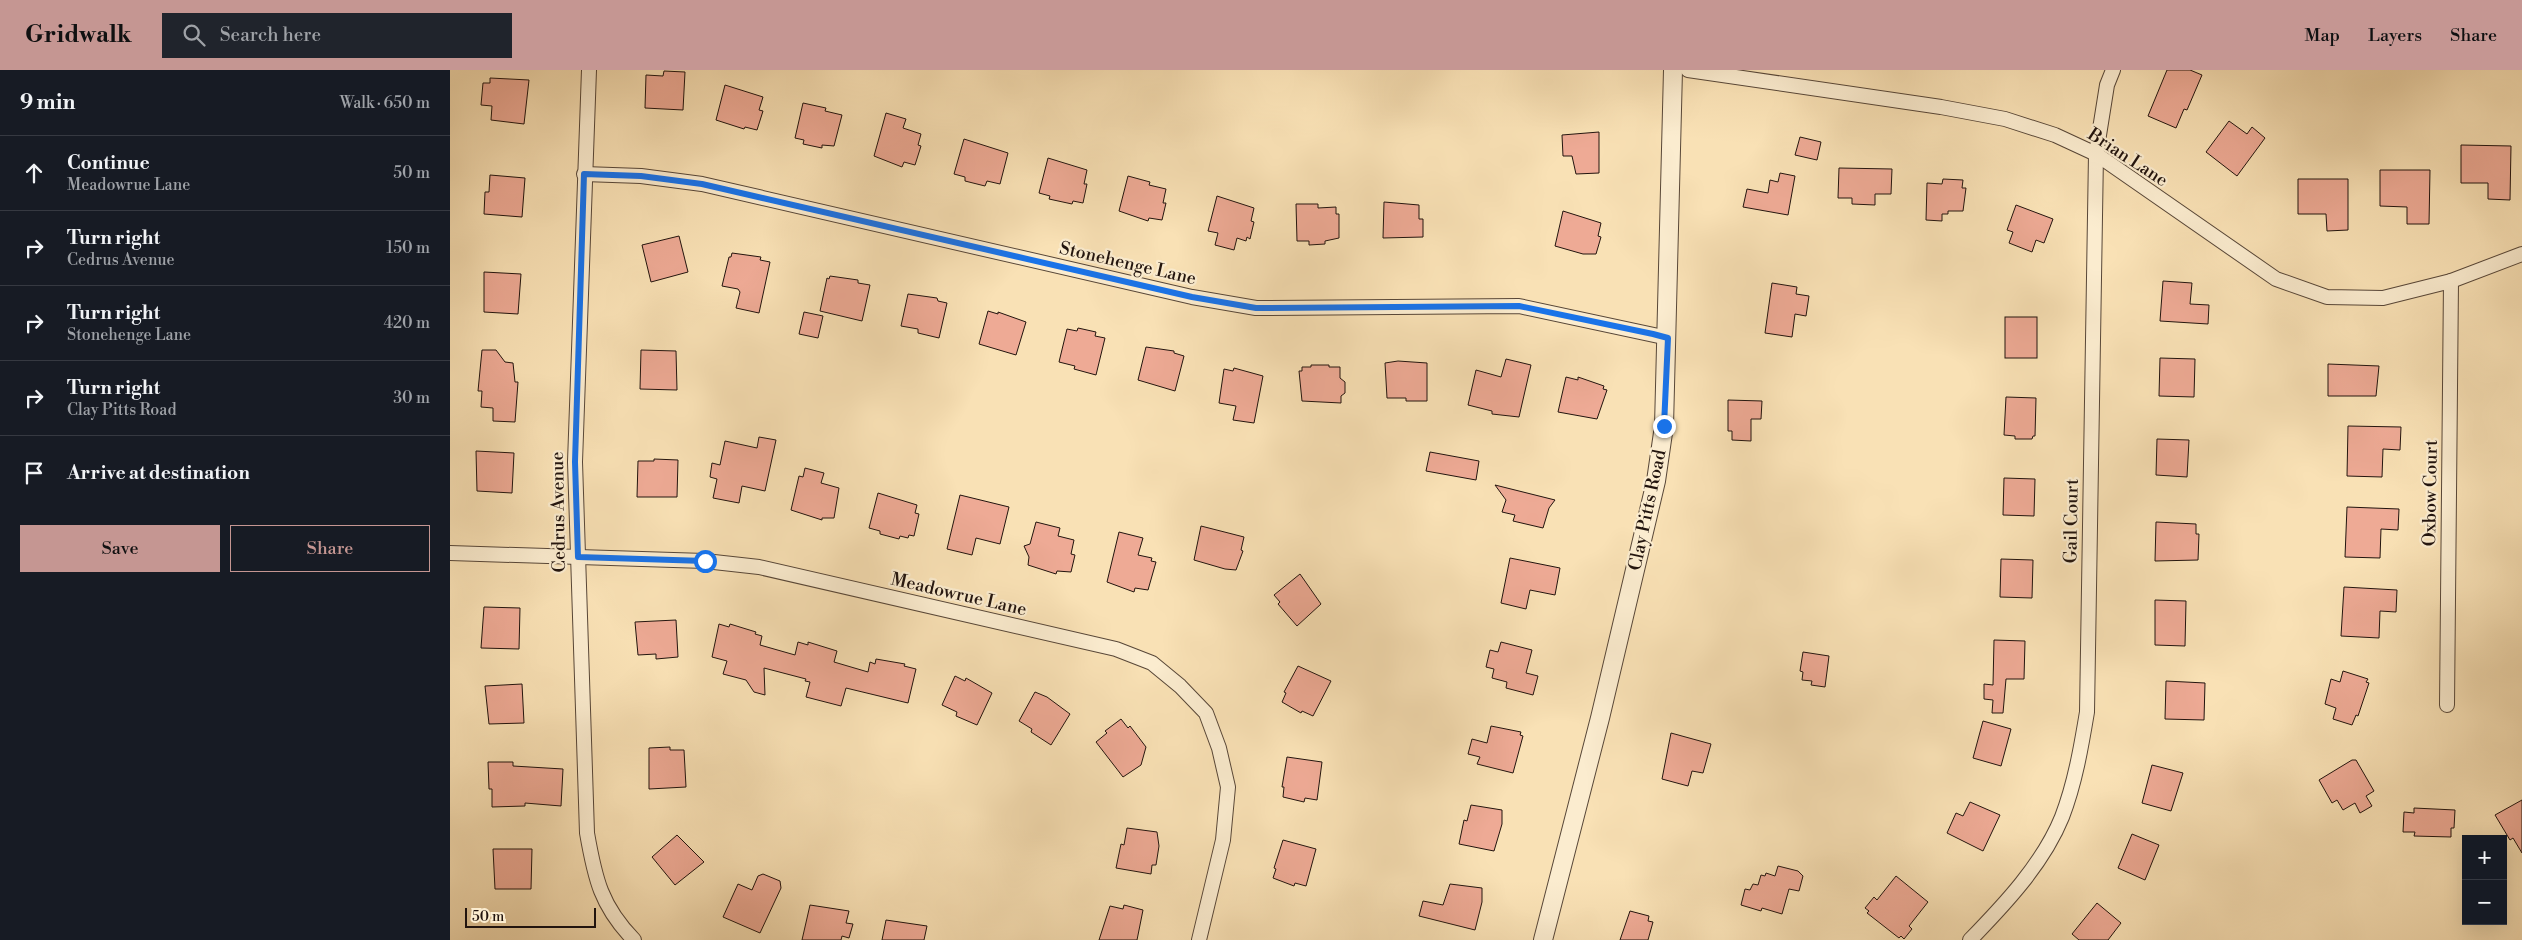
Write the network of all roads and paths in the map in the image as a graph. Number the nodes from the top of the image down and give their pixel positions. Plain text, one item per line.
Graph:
1 (589, 70) edge
2 (1673, 70) edge
3 (1688, 70) edge
4 (2112, 70) edge
5 (2096, 154) junction
6 (584, 174) junction
7 (2522, 254) edge
8 (2451, 281) junction
9 (1668, 338) junction
10 (450, 553) edge
11 (578, 557) junction
12 (2447, 704) dead end
13 (634, 940) edge
14 (1199, 940) edge
15 (1543, 940) edge
16 (1970, 940) edge

1 - 6 street, Cedrus Avenue
2 - 9 street, Clay Pitts Road
3 - 5 street, Brian Lane
4 - 5 street, Gail Court
5 - 8 street, Brian Lane
5 - 16 street, Gail Court
6 - 9 street, Stonehenge Lane
6 - 11 street, Cedrus Avenue
7 - 8 street, Brian Lane
8 - 12 street, Oxbow Court
9 - 15 street, Clay Pitts Road
10 - 11 street, Meadowrue Lane
11 - 13 street, Cedrus Avenue
11 - 14 street, Meadowrue Lane

